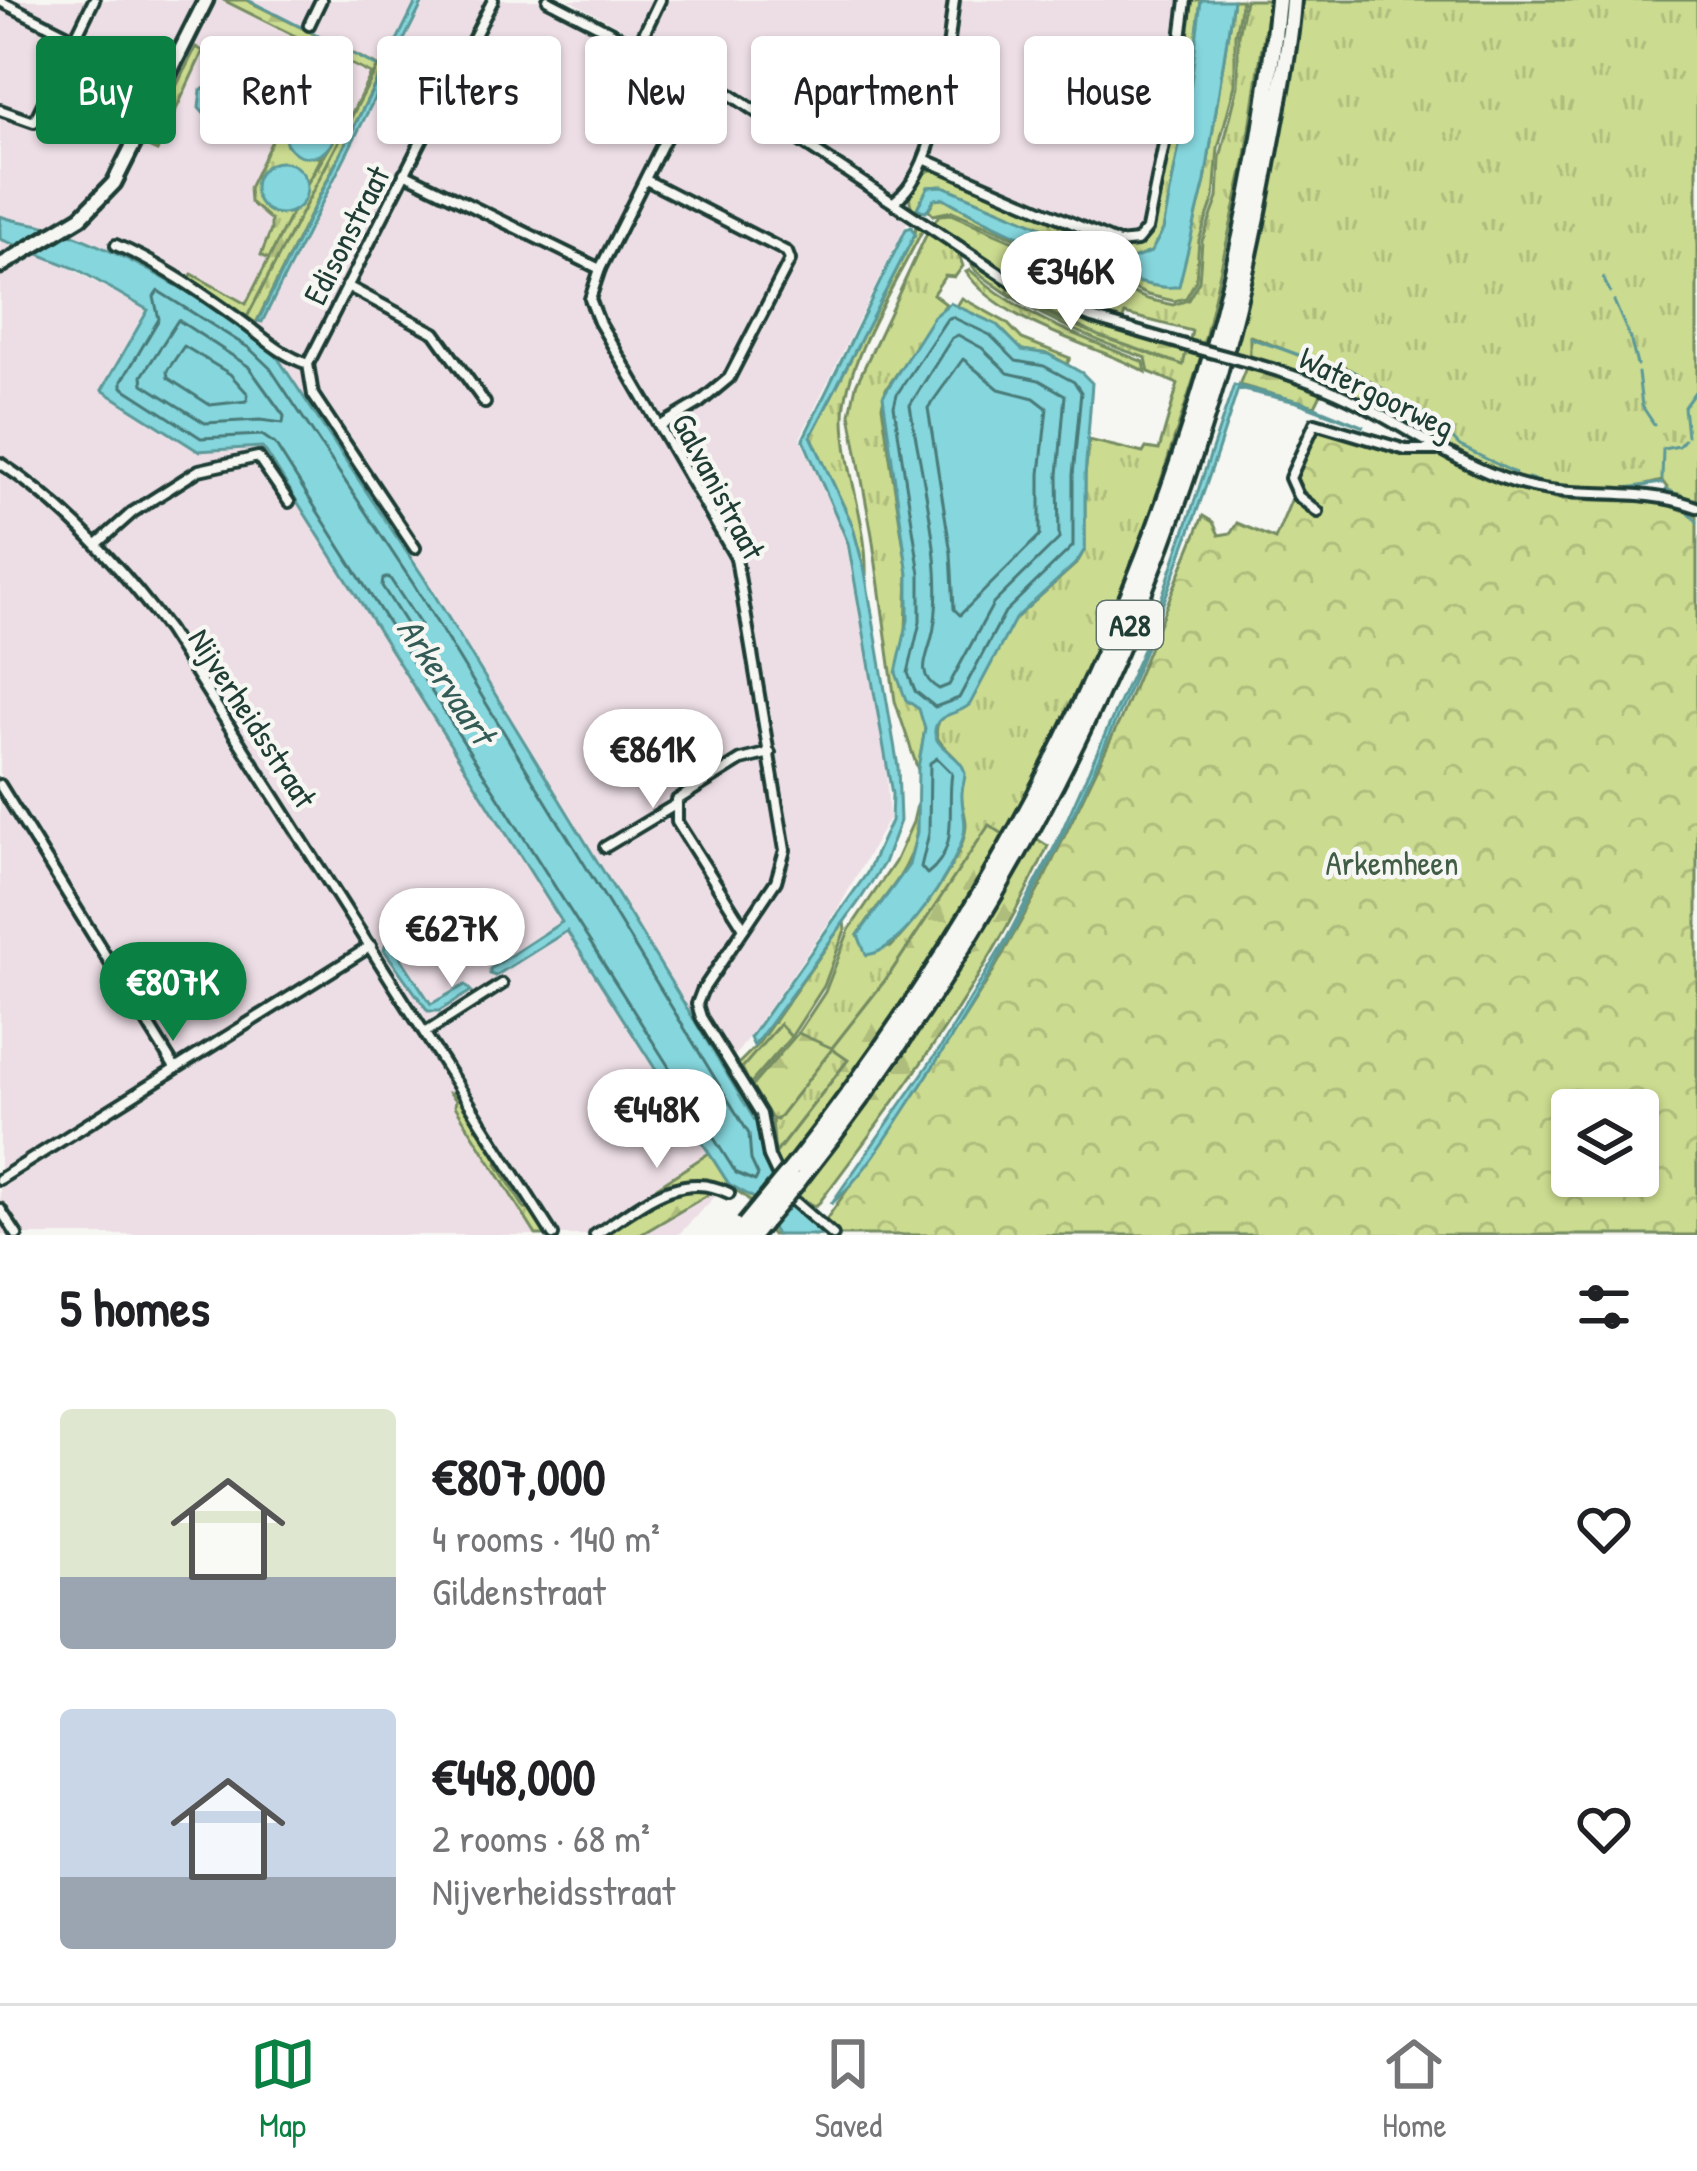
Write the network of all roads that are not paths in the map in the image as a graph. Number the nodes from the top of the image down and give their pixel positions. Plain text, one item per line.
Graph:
1 (94, 0) edge
2 (206, 0) edge
3 (321, 0) edge
4 (493, 0) edge
5 (548, 0) edge
6 (660, 0) edge
7 (955, 0) edge
8 (1186, 0) edge
9 (1278, 0) edge
10 (1293, 0) edge
11 (0, 2) edge
12 (308, 25) dead end
13 (70, 36) edge
14 (75, 36) edge
15 (622, 36) edge
16 (643, 36) edge
17 (727, 94) edge
18 (0, 110) edge
19 (36, 118) edge
20 (663, 144) edge
21 (925, 159) junction
22 (404, 173) junction
23 (646, 180) junction
24 (896, 201) junction
25 (116, 245) dead end
26 (0, 266) edge
27 (600, 268) junction
28 (347, 286) junction
29 (308, 364) junction
30 (485, 403) dead end
31 (661, 425) junction
32 (1439, 450) junction
33 (0, 463) edge
34 (289, 502) dead end
35 (1697, 507) edge
36 (1318, 512) dead end
37 (97, 544) junction
38 (416, 548) dead end
39 (770, 753) junction
40 (0, 785) edge
41 (676, 804) junction
42 (605, 847) dead end
43 (744, 928) junction
44 (371, 946) junction
45 (502, 984) dead end
46 (425, 1033) junction
47 (175, 1069) junction
48 (789, 1174) junction
49 (0, 1179) edge
50 (729, 1192) dead end
51 (793, 1200) dead end
52 (0, 1208) edge
53 (744, 1232) edge
54 (17, 1235) edge
55 (553, 1235) edge
56 (595, 1235) edge
57 (833, 1235) edge

1 - 14 street
2 - 26 main road
3 - 12 street
4 - 22 street, Edisonstraat
5 - 15 street, Watergoorweg
6 - 16 street
7 - 21 street
8 - 21 street
9 - 48 highway, A28
10 - 48 highway, A28
11 - 13 street
17 - 24 street, Watergoorweg
18 - 19 street
20 - 23 street, Galvanistraat
21 - 24 street
22 - 27 street
22 - 28 street, Edisonstraat
23 - 27 street, Galvanistraat
23 - 31 street
24 - 32 street, Watergoorweg, bridge
25 - 29 street
27 - 31 street, Galvanistraat
28 - 29 street, Edisonstraat
28 - 30 street
29 - 38 street
31 - 39 street, Galvanistraat
32 - 35 street, Watergoorweg
32 - 36 street
33 - 37 street, Nijverheidsstraat
34 - 37 street
37 - 44 street, Nijverheidsstraat
39 - 41 street
39 - 43 street, Galvanistraat
40 - 47 street
41 - 42 street
41 - 43 street
43 - 48 street, Galvanistraat
44 - 46 street, Nijverheidsstraat
44 - 47 street
45 - 46 street
46 - 55 street, Nijverheidsstraat
47 - 49 street
48 - 53 highway, A28, bridge
50 - 56 street
51 - 57 street
52 - 54 street

